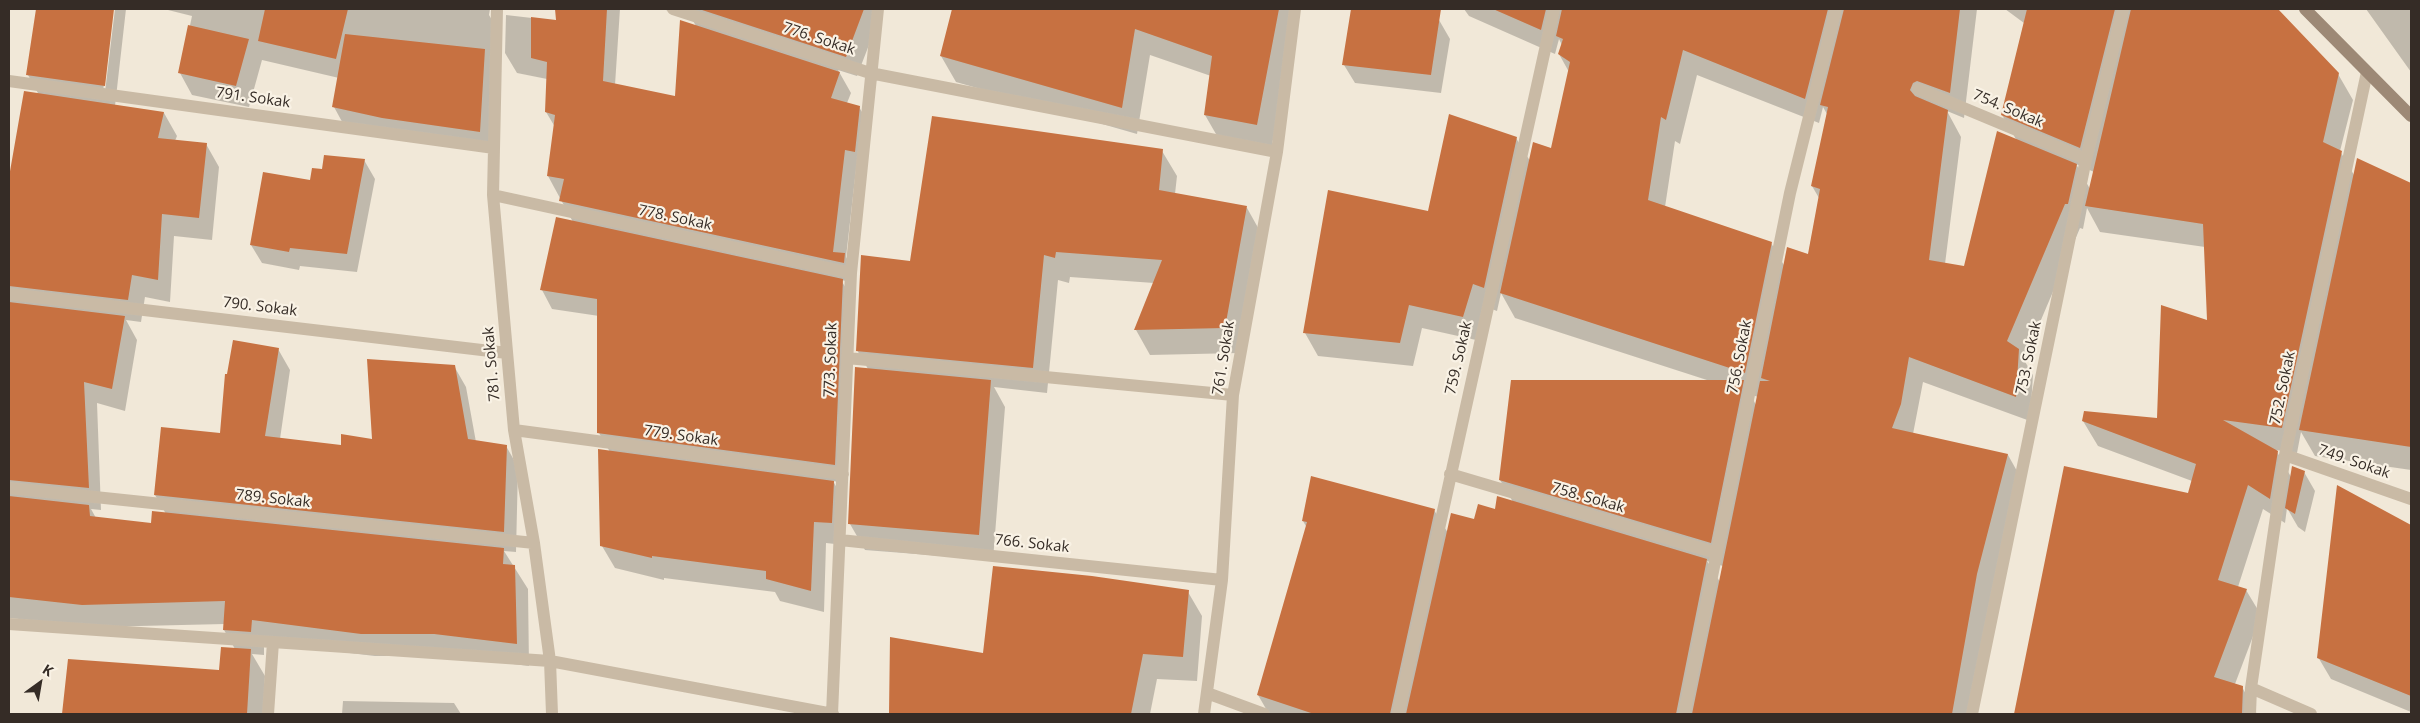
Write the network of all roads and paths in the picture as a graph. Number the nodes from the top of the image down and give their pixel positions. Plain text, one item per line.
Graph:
1 (497, 9) edge
2 (673, 9) edge
3 (878, 9) edge
4 (1295, 9) edge
5 (1554, 9) edge
6 (1836, 9) edge
7 (2123, 9) edge
8 (2305, 9) edge
9 (2367, 72) junction
10 (870, 73) junction
11 (9, 81) edge
12 (1918, 89) dead end
13 (2411, 116) edge
14 (494, 148) junction
15 (1277, 152) junction
16 (2086, 160) junction
17 (493, 194) junction
18 (851, 273) junction
19 (9, 294) edge
20 (507, 353) junction
21 (847, 358) junction
22 (1233, 396) junction
23 (514, 430) junction
24 (2285, 455) junction
25 (843, 474) junction
26 (1450, 474) junction
27 (9, 488) edge
28 (2411, 500) edge
29 (840, 540) junction
30 (534, 543) junction
31 (1717, 553) junction
32 (1222, 580) junction
33 (9, 624) edge
34 (273, 642) junction
35 (550, 661) junction
36 (2251, 688) junction
37 (1207, 692) junction
38 (268, 714) edge
39 (552, 714) edge
40 (832, 714) edge
41 (1204, 714) edge
42 (1264, 714) edge
43 (1398, 714) edge
44 (1684, 714) edge
45 (1972, 714) edge
46 (2250, 714) edge
47 (2311, 714) edge

1 - 14 street, 781. Sokak
2 - 10 street, 776. Sokak
3 - 10 street, 773. Sokak
4 - 15 street, 761. Sokak
5 - 26 street, 759. Sokak
6 - 31 street, 756. Sokak
7 - 16 street, 753. Sokak
8 - 9 main road
9 - 13 main road
9 - 24 street, 752. Sokak
10 - 15 street, 776. Sokak
10 - 18 street, 773. Sokak
11 - 14 street, 791. Sokak
12 - 16 street, 754. Sokak
14 - 17 street, 781. Sokak
15 - 22 street, 761. Sokak
16 - 45 street, 753. Sokak
17 - 18 street, 778. Sokak
17 - 20 street, 781. Sokak
18 - 21 street, 773. Sokak
19 - 20 street, 790. Sokak
20 - 23 street, 781. Sokak
21 - 22 street
21 - 25 street, 773. Sokak
22 - 32 street, 761. Sokak
23 - 25 street, 779. Sokak
23 - 30 street, 781. Sokak
24 - 28 street, 749. Sokak
24 - 36 street, 752. Sokak
25 - 29 street, 773. Sokak
26 - 31 street, 758. Sokak
26 - 43 street, 759. Sokak
27 - 30 street, 789. Sokak
29 - 32 street, 766. Sokak
29 - 40 street, 773. Sokak
30 - 35 street, 781. Sokak
31 - 44 street, 756. Sokak
32 - 37 street, 761. Sokak
33 - 34 street
34 - 35 street
34 - 38 street
35 - 39 street, 781. Sokak
35 - 40 street
36 - 46 street, 752. Sokak
36 - 47 street
37 - 41 street, 761. Sokak
37 - 42 street

